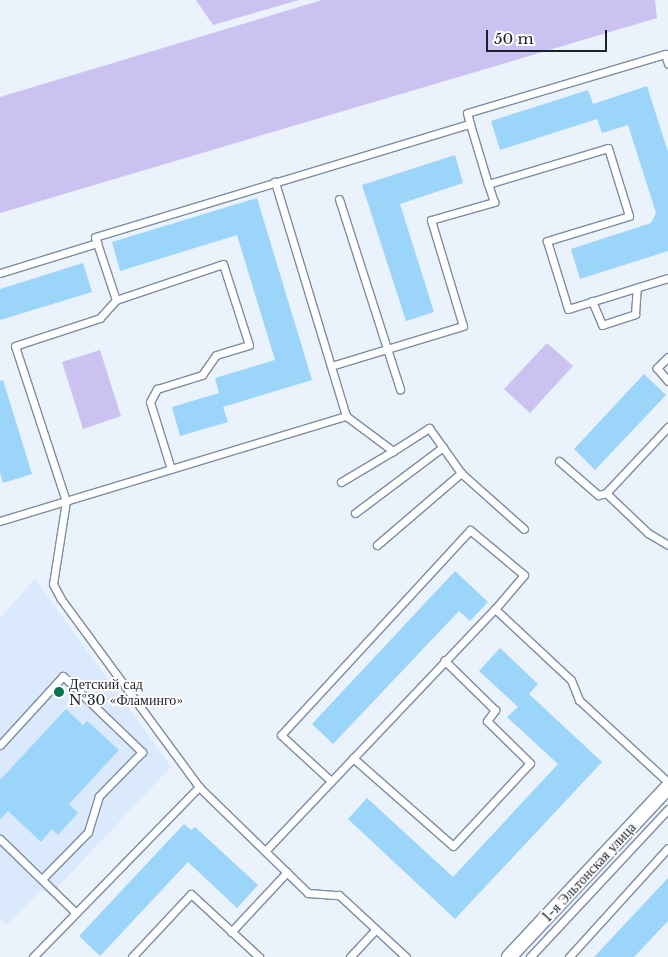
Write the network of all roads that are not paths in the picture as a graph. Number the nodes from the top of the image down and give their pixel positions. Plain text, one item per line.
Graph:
1 (668, 64) edge
2 (470, 124) junction
3 (275, 182) junction
4 (488, 184) junction
5 (339, 199) dead end
6 (97, 243) junction
7 (0, 273) edge
8 (668, 278) edge
9 (637, 288) junction
10 (116, 300) junction
11 (592, 302) junction
12 (388, 349) junction
13 (668, 357) edge
14 (331, 366) junction
15 (668, 381) edge
16 (400, 389) dead end
17 (346, 416) junction
18 (668, 427) edge
19 (443, 447) junction
20 (394, 451) junction
21 (559, 461) dead end
22 (171, 469) junction
23 (461, 473) junction
24 (341, 482) dead end
25 (606, 493) junction
26 (66, 501) junction
27 (355, 513) dead end
28 (0, 521) edge
29 (524, 529) dead end
30 (377, 545) dead end
31 (668, 545) edge
32 (495, 609) junction
33 (444, 660) junction
34 (0, 745) edge
35 (353, 758) junction
36 (331, 781) junction
37 (668, 782) edge
38 (199, 787) junction
39 (668, 787) edge
40 (668, 809) edge
41 (0, 839) edge
42 (668, 848) edge
43 (266, 850) junction
44 (287, 872) junction
45 (42, 879) junction
46 (76, 913) junction
47 (376, 929) junction
48 (232, 932) junction
49 (33, 957) edge
50 (132, 957) edge
51 (259, 957) edge
52 (350, 957) edge
53 (406, 957) edge
54 (510, 957) edge
55 (530, 957) edge
56 (569, 957) edge

1 - 2 lane
2 - 3 lane
2 - 4 lane
3 - 6 lane
3 - 14 lane
4 - 11 lane
4 - 12 lane
5 - 12 lane
6 - 7 lane
6 - 10 lane
8 - 9 lane
9 - 11 lane
9 - 11 lane
10 - 22 lane
10 - 26 lane
12 - 14 lane
12 - 16 lane
13 - 15 lane
14 - 17 lane
17 - 20 lane
17 - 22 lane
18 - 25 lane
19 - 20 lane
19 - 23 lane
19 - 27 lane
20 - 24 lane
21 - 25 lane
22 - 26 lane
23 - 29 lane
23 - 30 lane
25 - 31 lane
26 - 28 lane
26 - 38 lane
32 - 33 lane
32 - 36 lane
32 - 37 lane
33 - 35 lane
33 - 35 lane
34 - 45 lane
35 - 36 lane
36 - 43 lane
38 - 43 lane
38 - 46 lane
39 - 54 street, 1-я Эльтонская улица
40 - 55 lane
41 - 45 lane
42 - 56 lane
43 - 44 lane
44 - 47 lane
44 - 48 lane
45 - 46 lane
46 - 49 lane
47 - 52 lane
47 - 53 lane
48 - 50 lane
48 - 51 lane

